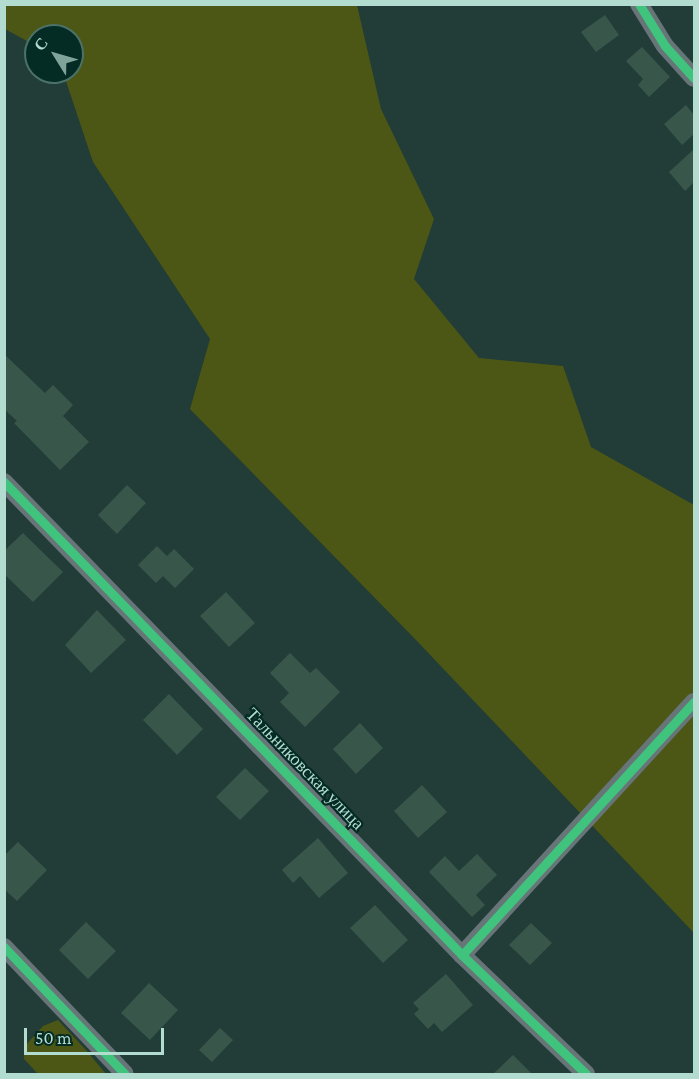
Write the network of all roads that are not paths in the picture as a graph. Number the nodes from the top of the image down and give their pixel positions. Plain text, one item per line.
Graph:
1 (639, 4) edge
2 (694, 78) edge
3 (4, 482) edge
4 (694, 702) edge
5 (4, 947) edge
6 (462, 955) junction
7 (125, 1074) edge
8 (586, 1074) edge

1 - 2 street
3 - 6 street, Тальниковская улица
4 - 6 street
5 - 7 street
6 - 8 street, Тальниковская улица

